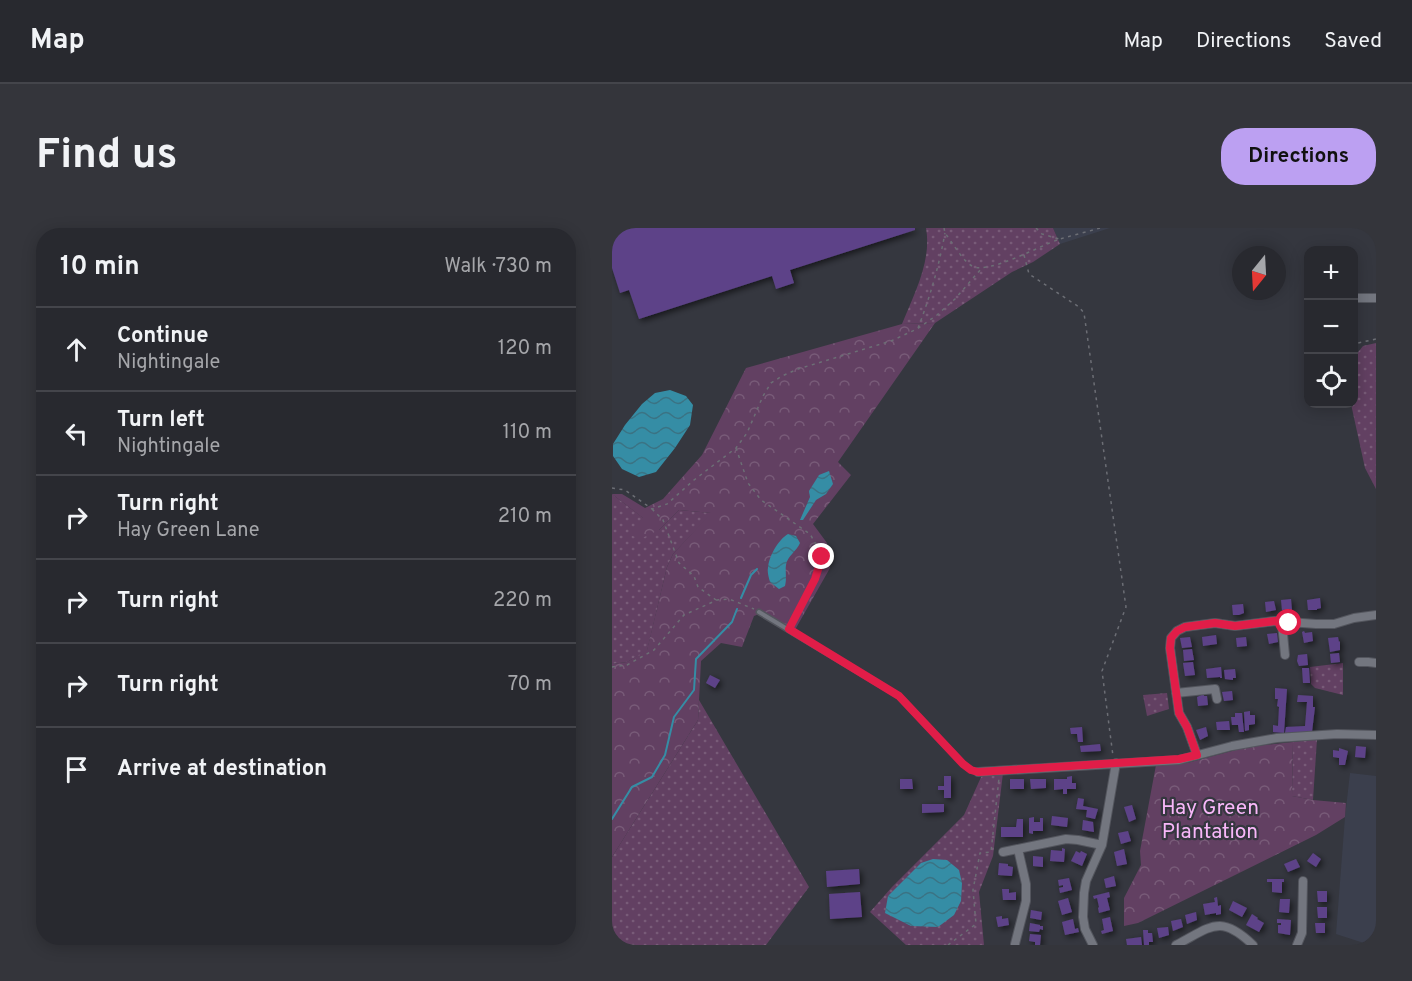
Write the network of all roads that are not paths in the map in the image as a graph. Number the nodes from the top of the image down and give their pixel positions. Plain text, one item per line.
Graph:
1 (1358, 298) edge
2 (1376, 298) edge
3 (759, 612) road end
4 (1376, 615) edge
5 (1282, 623) junction
6 (1286, 655) dead end
7 (1359, 662) dead end
8 (1376, 663) edge
9 (1176, 693) junction
10 (1217, 699) dead end
11 (1376, 735) edge
12 (1197, 755) junction
13 (1114, 763) junction
14 (978, 772) joint
15 (1102, 845) junction
16 (1018, 849) junction
17 (1003, 852) dead end
18 (1303, 881) dead end
19 (1015, 944) edge
20 (1093, 945) edge
21 (1176, 945) edge
22 (1253, 945) edge
23 (1297, 945) edge

1 - 2 street
3 - 14 lane
4 - 5 street
5 - 6 street
5 - 9 street
7 - 8 street
9 - 10 street
9 - 12 street
11 - 12 street
12 - 13 street
13 - 14 street
13 - 15 street
15 - 16 street
15 - 20 street
16 - 17 street
16 - 19 street
18 - 23 street
21 - 22 street

